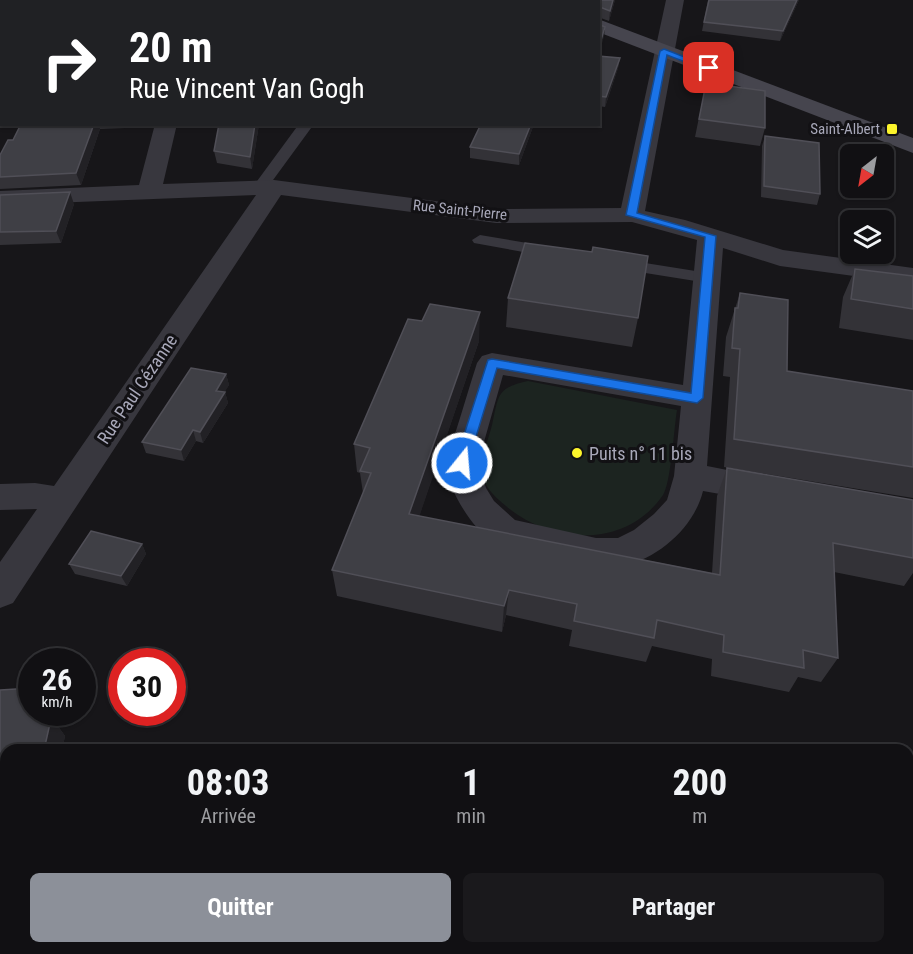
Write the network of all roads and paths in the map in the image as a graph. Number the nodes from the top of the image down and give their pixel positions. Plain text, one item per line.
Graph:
1 (675, 0) edge
2 (600, 26) edge
3 (664, 51) junction
4 (166, 126) edge
5 (306, 126) edge
6 (913, 146) edge
7 (267, 187) junction
8 (149, 192) junction
9 (0, 198) edge
10 (632, 215) junction
11 (710, 236) junction
12 (480, 240) dead end
13 (571, 255) edge
14 (605, 261) edge
15 (913, 276) edge
16 (708, 278) junction
17 (697, 398) junction
18 (690, 476) junction
19 (796, 494) edge
20 (0, 497) edge
21 (62, 500) junction
22 (0, 592) edge

1 - 3 street
2 - 3 street
3 - 6 street
3 - 10 street
4 - 8 street
5 - 7 lane
7 - 8 street, Rue Saint-Pierre
7 - 10 street, Rue Saint-Pierre
7 - 21 street, Rue Paul Cézanne
8 - 9 street, Rue Saint-Pierre
10 - 11 street, Rue Saint-Pierre
11 - 15 street, Rue Saint-Pierre
11 - 16 street
12 - 13 lane
14 - 16 lane
16 - 17 street
17 - 18 street
17 - 18 street
18 - 19 street
20 - 21 street
21 - 22 street, Rue Paul Cézanne

